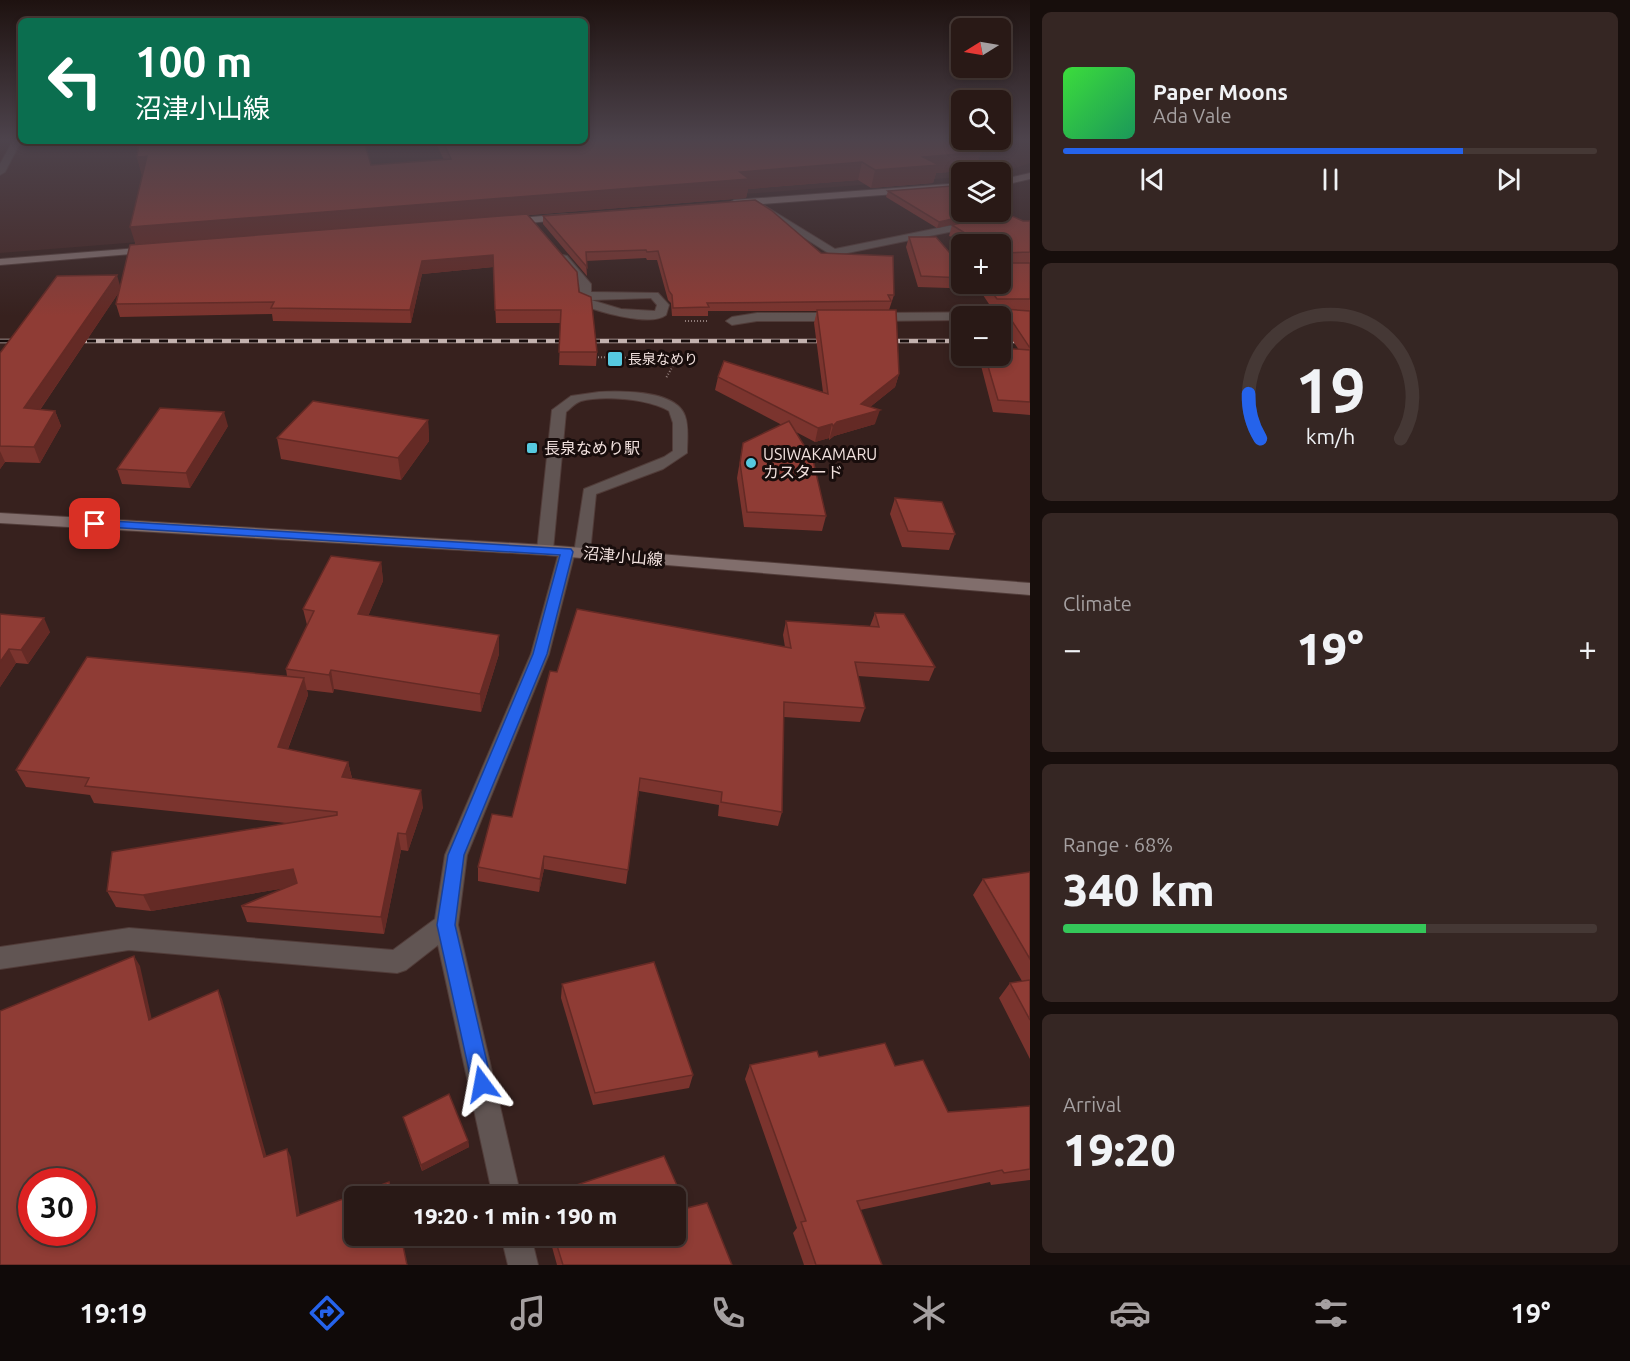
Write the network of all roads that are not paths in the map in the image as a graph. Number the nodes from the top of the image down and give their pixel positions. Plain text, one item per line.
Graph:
1 (795, 198) edge
2 (754, 201) junction
3 (719, 204) edge
4 (578, 216) edge
5 (981, 222) edge
6 (495, 223) edge
7 (165, 249) edge
8 (558, 252) edge
9 (0, 262) edge
10 (585, 296) junction
11 (1030, 316) edge
12 (732, 321) dead end
13 (0, 518) edge
14 (565, 551) junction
15 (1030, 589) edge
16 (446, 925) junction
17 (0, 958) edge
18 (505, 1186) edge
19 (518, 1246) edge
20 (523, 1265) edge

1 - 2 main road
2 - 3 main road
2 - 5 street
4 - 6 main road
7 - 9 main road
8 - 10 street
10 - 10 street
11 - 12 street
13 - 14 main road, 沼津小山線
14 - 14 street
14 - 15 main road, 沼津小山線
14 - 16 street
16 - 17 street
16 - 18 street
19 - 20 street

